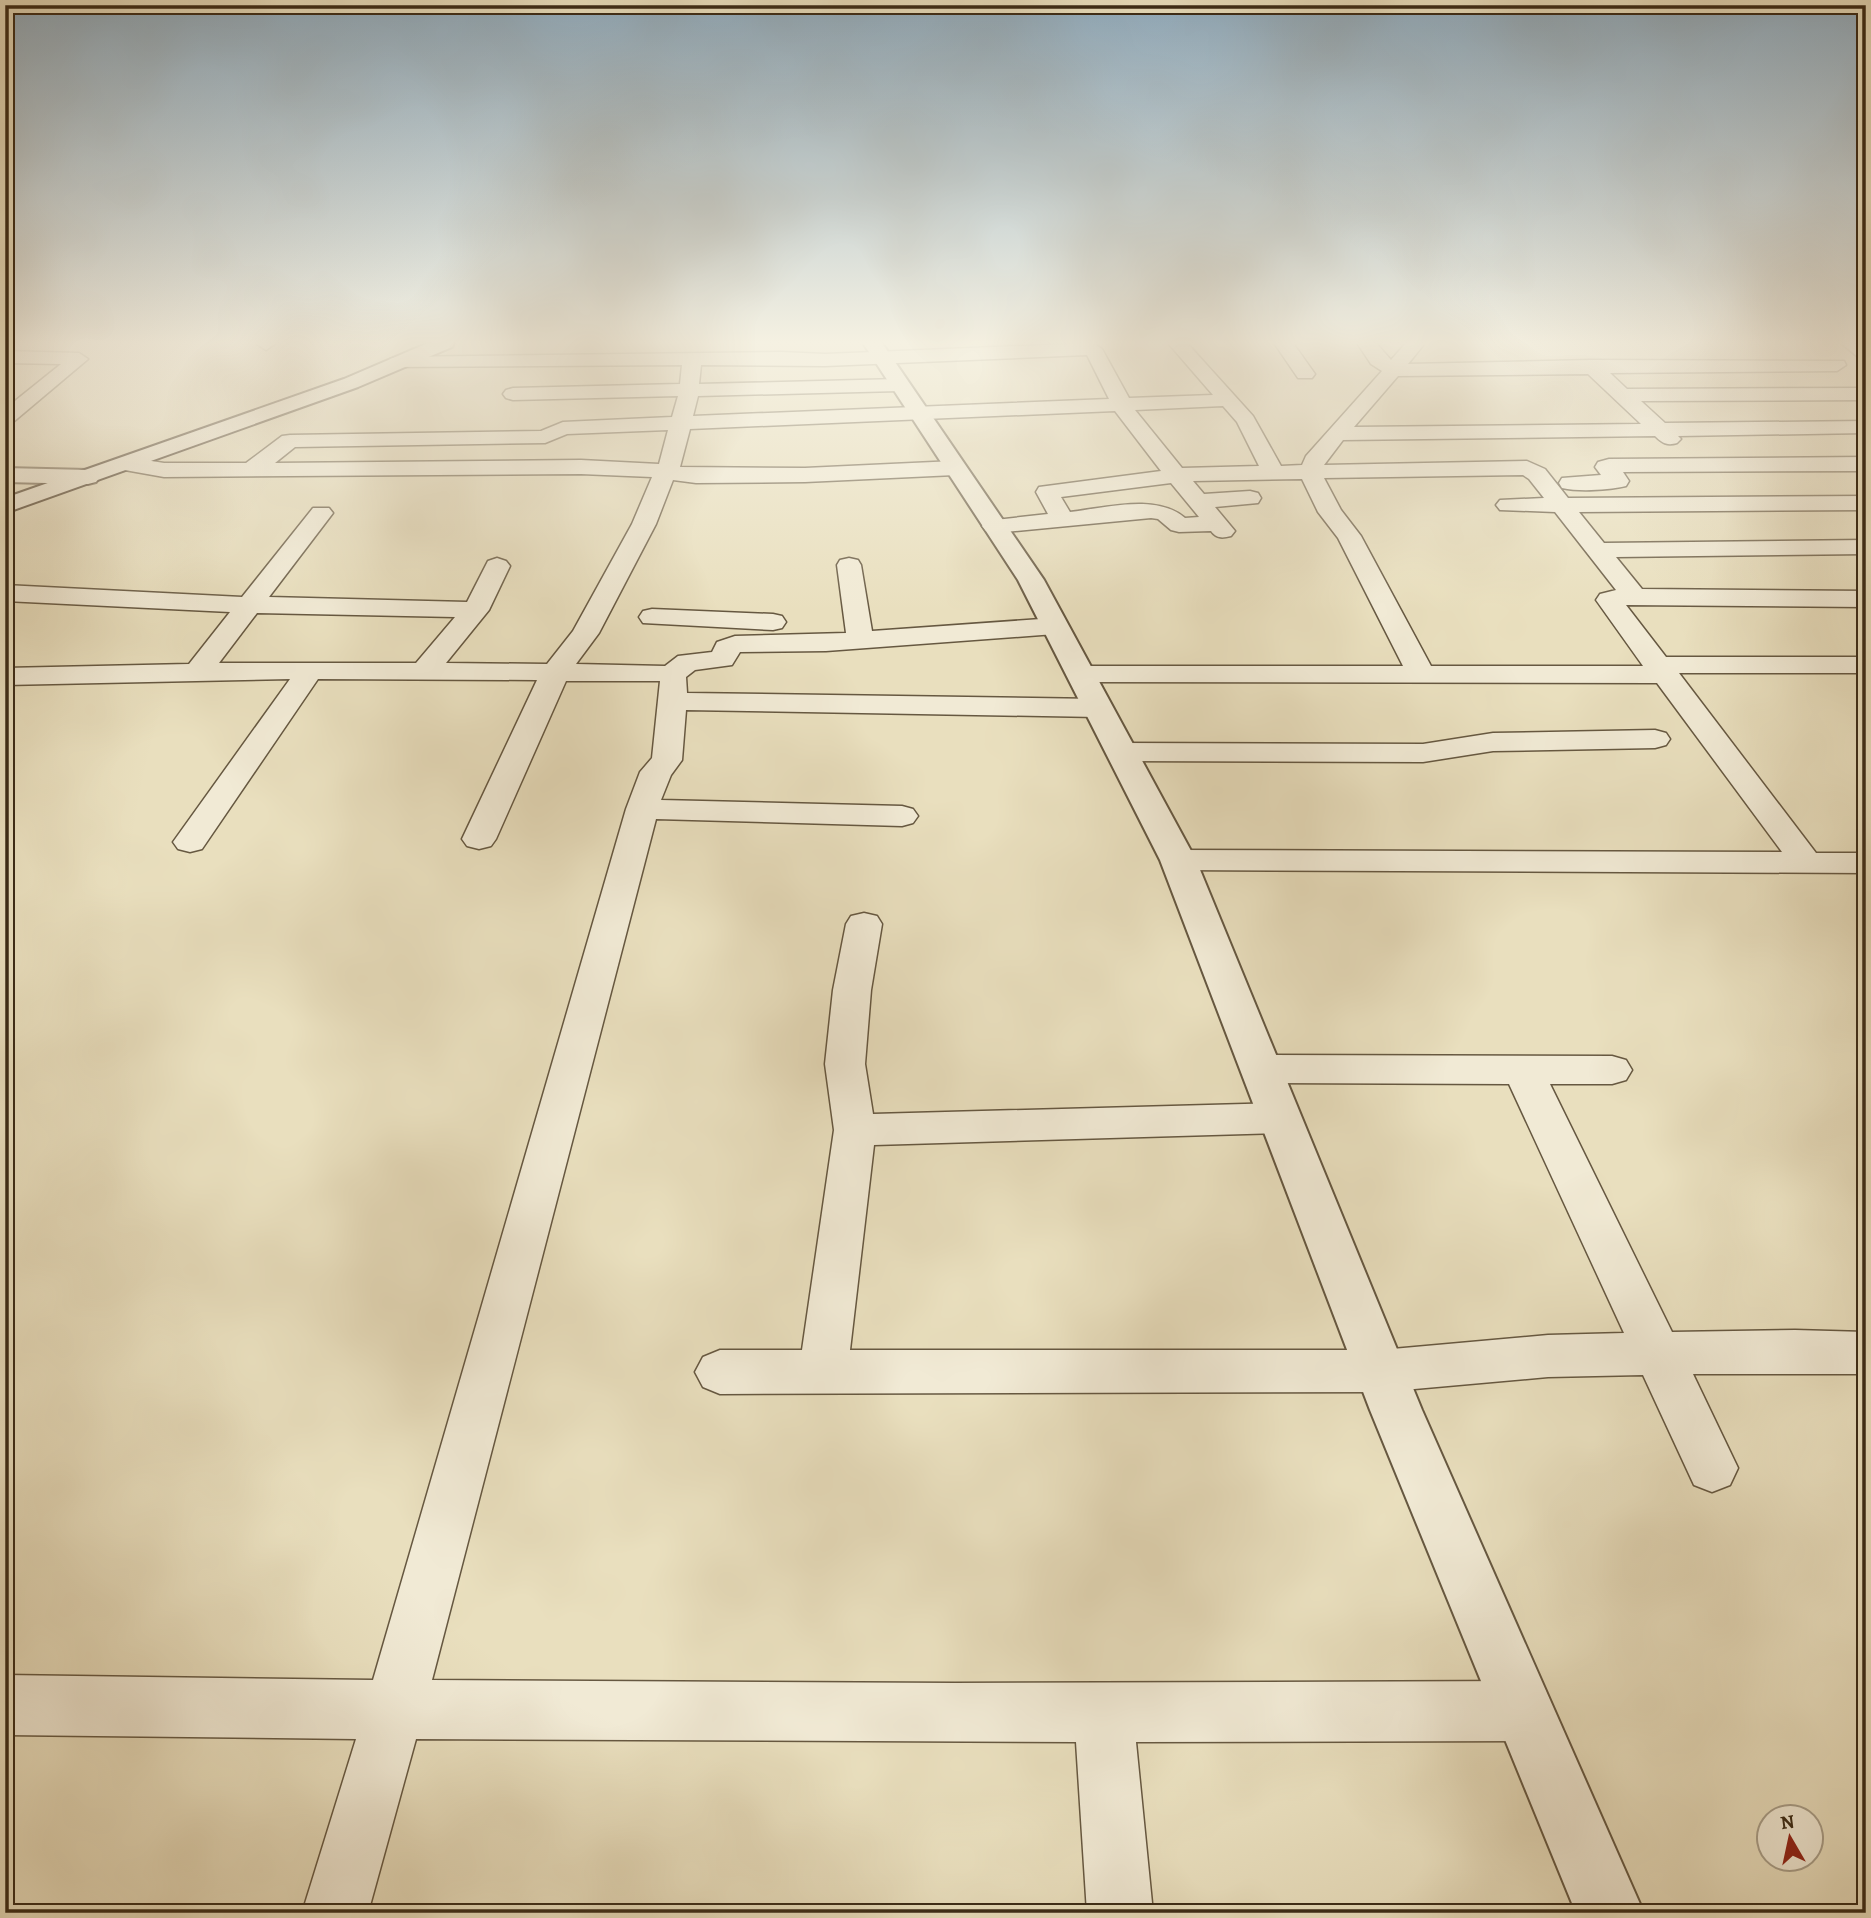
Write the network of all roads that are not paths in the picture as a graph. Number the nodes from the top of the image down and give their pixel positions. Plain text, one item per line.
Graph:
1 (214, 433) edge
2 (554, 433) edge
3 (678, 433) edge
4 (933, 433) edge
5 (1141, 433) edge
6 (1252, 433) edge
7 (1458, 433) edge
8 (1663, 433) edge
9 (1847, 433) edge
10 (1337, 434) joint
11 (1866, 447) edge
12 (127, 464) junction
13 (1866, 464) edge
14 (1698, 465) junction
15 (955, 468) junction
16 (252, 469) junction
17 (1311, 471) junction
18 (668, 472) junction
19 (1273, 472) junction
20 (5, 475) edge
21 (1175, 475) junction
22 (88, 477) junction
23 (1544, 483) junction
24 (1250, 498) dead end
25 (1198, 501) junction
26 (1866, 503) edge
27 (1738, 504) junction
28 (1508, 505) dead end
29 (1561, 505) junction
30 (5, 506) edge
31 (321, 513) dead end
32 (1063, 519) junction
33 (994, 526) junction
34 (1866, 547) edge
35 (1783, 548) junction
36 (1597, 550) junction
37 (849, 565) dead end
38 (498, 566) dead end
39 (5, 593) edge
40 (1635, 597) junction
41 (1866, 599) edge
42 (250, 605) junction
43 (476, 610) junction
44 (652, 617) dead end
45 (1055, 626) junction
46 (859, 633) junction
47 (1866, 665) edge
48 (310, 670) junction
49 (425, 670) junction
50 (1660, 670) junction
51 (198, 671) junction
52 (556, 671) junction
53 (1422, 675) junction
54 (5, 677) edge
55 (671, 688) junction
56 (1089, 691) junction
57 (1655, 739) dead end
58 (1121, 752) junction
59 (642, 809) junction
60 (902, 816) dead end
61 (479, 839) dead end
62 (190, 842) dead end
63 (1178, 860) junction
64 (1805, 862) junction
65 (1866, 863) edge
66 (864, 924) dead end
67 (1261, 1069) junction
68 (1522, 1070) junction
69 (1612, 1070) dead end
70 (1280, 1118) junction
71 (855, 1130) junction
72 (1658, 1353) junction
73 (1866, 1353) edge
74 (1381, 1371) junction
75 (720, 1372) dead end
76 (823, 1372) junction
77 (1712, 1468) dead end
78 (5, 1705) edge
79 (394, 1711) junction
80 (1524, 1712) junction
81 (1104, 1714) junction
82 (335, 1913) edge
83 (1121, 1913) edge
84 (1610, 1913) edge

1 - 12 street
2 - 16 street
3 - 18 street
4 - 15 street
5 - 21 street
6 - 19 street
7 - 10 street
8 - 14 street
9 - 11 street
10 - 17 street
12 - 16 street
12 - 22 street
13 - 14 street
14 - 23 street
14 - 27 street
15 - 18 street
15 - 33 street
16 - 18 street
17 - 19 street
17 - 23 street
17 - 53 street
18 - 52 street
19 - 21 street
20 - 22 street
21 - 25 street
21 - 32 street
22 - 30 street
23 - 29 street
24 - 25 street
25 - 32 street
26 - 27 street
27 - 29 street
27 - 35 street
28 - 29 street
29 - 36 street
31 - 42 street
32 - 33 street
33 - 45 street
34 - 35 street
35 - 36 street
36 - 40 street
37 - 46 street
38 - 43 street
39 - 42 street
40 - 41 street
40 - 50 street
42 - 43 street
42 - 51 street
43 - 49 street
44 - 46 street
45 - 46 street
45 - 56 street
46 - 55 street
47 - 50 street
48 - 49 street
48 - 51 street
48 - 62 street
49 - 52 street
50 - 53 street
50 - 64 street
51 - 54 street
52 - 55 street
52 - 61 street
53 - 56 street
55 - 56 street
55 - 59 street
56 - 58 street
57 - 58 street
58 - 63 street
59 - 60 street
59 - 79 street
63 - 64 street
63 - 67 street
64 - 65 street
66 - 71 street
67 - 68 street
67 - 70 street
68 - 69 street
68 - 72 street
70 - 71 street
70 - 74 street
71 - 76 street
72 - 73 street
72 - 74 street
72 - 77 street
74 - 76 street
74 - 80 street
75 - 76 street
78 - 79 street
79 - 81 street
79 - 82 street
80 - 81 street
80 - 84 street
81 - 83 street

